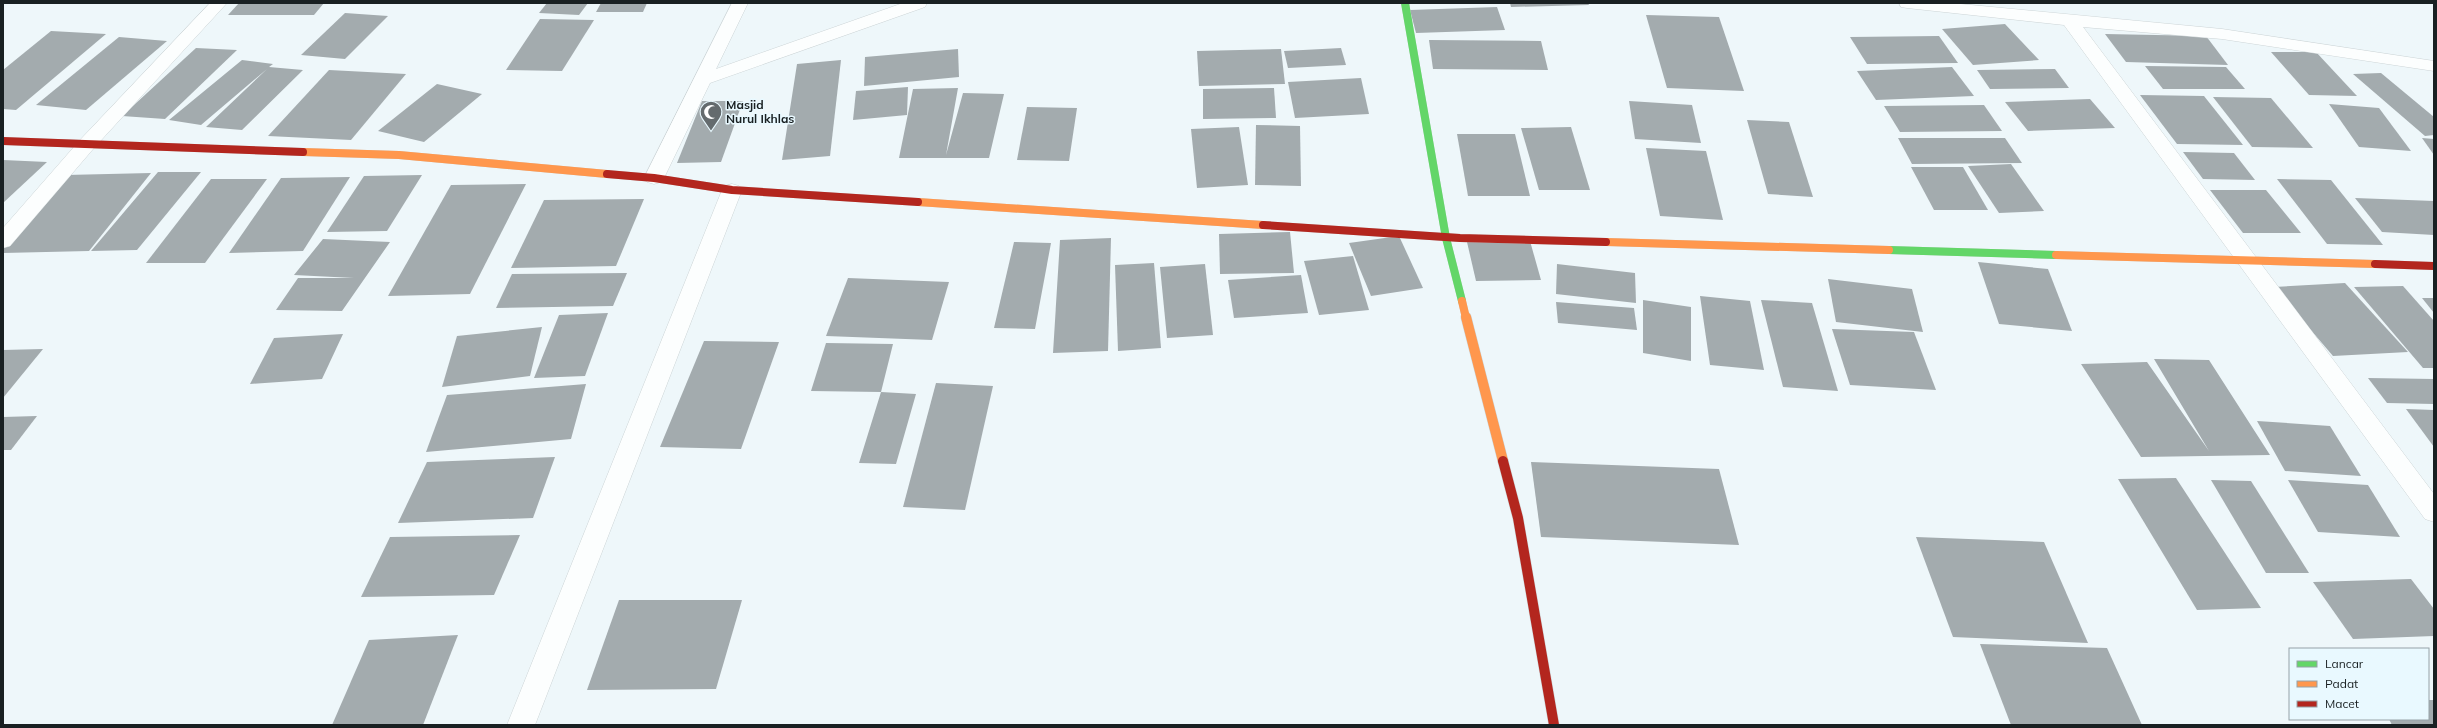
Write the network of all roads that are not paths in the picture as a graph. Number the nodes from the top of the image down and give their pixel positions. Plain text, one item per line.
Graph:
1 (219, 3) edge
2 (740, 3) edge
3 (919, 3) edge
4 (1405, 3) edge
5 (1906, 3) edge
6 (2069, 20) junction
7 (2434, 66) edge
8 (704, 79) junction
9 (3, 141) edge
10 (87, 144) junction
11 (654, 178) junction
12 (732, 190) junction
13 (1446, 238) junction
14 (3, 241) edge
15 (2249, 261) junction
16 (2434, 266) edge
17 (2434, 512) edge
18 (521, 725) edge
19 (1554, 725) edge

1 - 10 street
2 - 8 street
3 - 8 street
4 - 13 street
5 - 6 street
6 - 7 street
6 - 15 street
8 - 11 street
9 - 10 street
10 - 11 street
10 - 14 street
11 - 12 street
12 - 13 street
12 - 18 street
13 - 15 street
13 - 19 street
15 - 16 street
15 - 17 street

